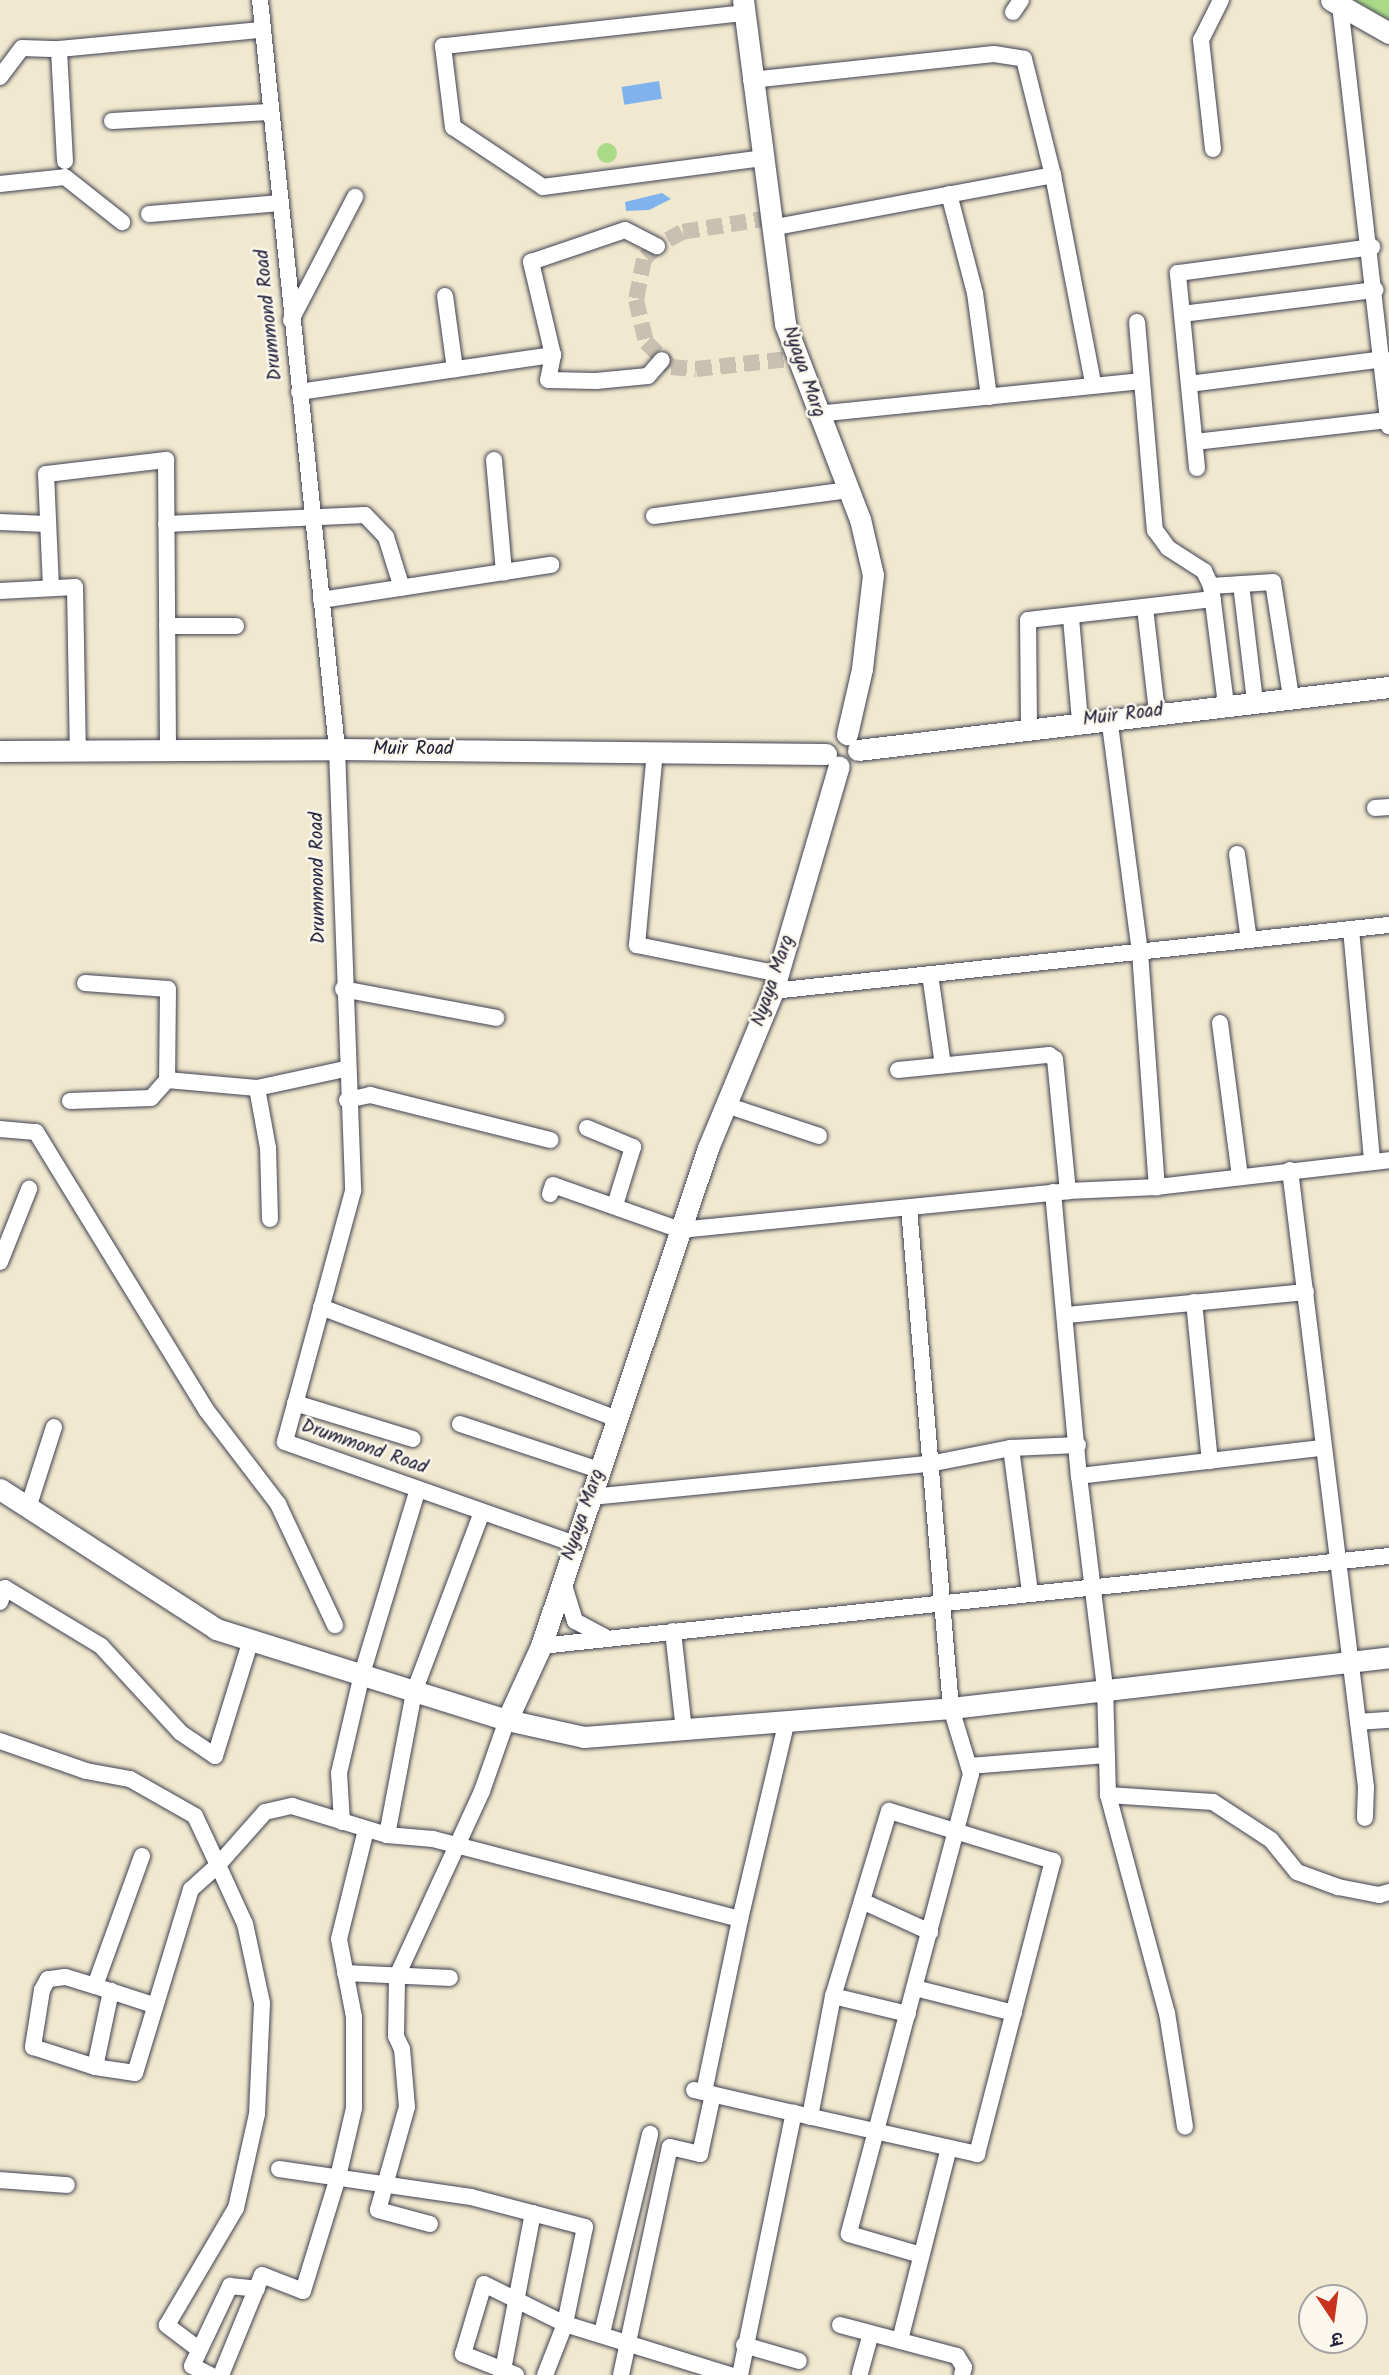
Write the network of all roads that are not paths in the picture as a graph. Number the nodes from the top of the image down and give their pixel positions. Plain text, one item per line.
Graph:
1 (260, 0) edge
2 (1221, 0) edge
3 (1336, 3) edge
4 (744, 7) edge
5 (261, 30) junction
6 (1389, 33) edge
7 (59, 49) junction
8 (0, 77) edge
9 (751, 80) junction
10 (270, 112) junction
11 (112, 121) dead end
12 (1213, 149) dead end
13 (762, 158) junction
14 (65, 161) dead end
15 (1052, 175) junction
16 (0, 184) edge
17 (949, 194) junction
18 (355, 197) dead end
19 (279, 203) junction
20 (149, 214) dead end
21 (122, 222) dead end
22 (771, 228) junction
23 (657, 246) dead end
24 (1372, 247) junction
25 (1376, 290) junction
26 (445, 296) dead end
27 (1182, 314) junction
28 (291, 320) junction
29 (1137, 322) dead end
30 (552, 355) junction
31 (1384, 359) junction
32 (662, 360) dead end
33 (455, 369) junction
34 (1141, 381) junction
35 (1093, 383) junction
36 (1189, 384) junction
37 (299, 392) junction
38 (989, 397) junction
39 (817, 414) junction
40 (1389, 423) edge
41 (1195, 442) junction
42 (494, 460) dead end
43 (1197, 468) dead end
44 (848, 490) junction
45 (654, 516) dead end
46 (313, 520) junction
47 (0, 522) edge
48 (46, 524) junction
49 (166, 524) junction
50 (551, 565) dead end
51 (504, 573) junction
52 (1241, 584) junction
53 (402, 588) junction
54 (51, 589) junction
55 (0, 591) edge
56 (1212, 592) junction
57 (321, 600) junction
58 (1145, 608) junction
59 (1071, 618) junction
60 (167, 626) junction
61 (236, 626) dead end
62 (1389, 687) edge
63 (1291, 697) junction
64 (1255, 701) junction
65 (1226, 705) junction
66 (1157, 711) junction
67 (1109, 717) junction
68 (1080, 721) junction
69 (1029, 728) junction
70 (853, 742) junction
71 (337, 749) junction
72 (168, 750) junction
73 (0, 751) edge
74 (78, 751) junction
75 (655, 751) junction
76 (833, 760) junction
77 (1237, 854) dead end
78 (1389, 925) edge
79 (1351, 929) junction
80 (1250, 940) junction
81 (1140, 951) junction
82 (930, 974) junction
83 (776, 982) junction
84 (85, 983) dead end
85 (343, 989) junction
86 (496, 1018) dead end
87 (1220, 1023) dead end
88 (943, 1065) junction
89 (345, 1069) junction
90 (898, 1070) dead end
91 (167, 1080) junction
92 (257, 1088) junction
93 (347, 1100) junction
94 (70, 1101) dead end
95 (726, 1105) junction
96 (587, 1128) dead end
97 (0, 1129) edge
98 (819, 1136) dead end
99 (550, 1140) dead end
100 (1381, 1161) edge
101 (1290, 1170) junction
102 (1240, 1177) junction
103 (1157, 1187) junction
104 (29, 1189) dead end
105 (1060, 1191) junction
106 (550, 1194) dead end
107 (615, 1205) junction
108 (909, 1208) junction
109 (270, 1219) dead end
110 (680, 1230) junction
111 (0, 1262) edge
112 (1306, 1292) junction
113 (1194, 1302) junction
114 (321, 1307) junction
115 (1067, 1315) junction
116 (295, 1403) junction
117 (617, 1419) junction
118 (460, 1424) dead end
119 (54, 1427) dead end
120 (412, 1439) dead end
121 (1078, 1445) junction
122 (1011, 1448) junction
123 (1322, 1448) junction
124 (1210, 1461) junction
125 (929, 1464) junction
126 (599, 1470) junction
127 (1079, 1476) junction
128 (0, 1489) edge
129 (418, 1489) junction
130 (590, 1497) junction
131 (28, 1508) junction
132 (482, 1512) junction
133 (575, 1544) junction
134 (1389, 1556) edge
135 (1336, 1563) junction
136 (563, 1580) junction
137 (1091, 1585) junction
138 (1030, 1592) junction
139 (0, 1602) edge
140 (944, 1603) junction
141 (335, 1625) dead end
142 (673, 1631) junction
143 (610, 1638) junction
144 (251, 1640) junction
145 (541, 1646) junction
146 (1389, 1657) edge
147 (1351, 1661) junction
148 (362, 1674) junction
149 (1105, 1687) junction
150 (414, 1692) junction
151 (951, 1708) junction
152 (507, 1720) junction
153 (1389, 1720) edge
154 (1359, 1722) junction
155 (786, 1724) junction
156 (684, 1730) junction
157 (0, 1741) edge
158 (1107, 1755) junction
159 (969, 1766) junction
160 (1108, 1794) junction
161 (1365, 1818) dead end
162 (342, 1822) junction
163 (366, 1830) junction
164 (956, 1834) junction
165 (387, 1835) junction
166 (456, 1847) junction
167 (142, 1856) dead end
168 (218, 1865) junction
169 (1389, 1892) edge
170 (862, 1901) junction
171 (740, 1919) junction
172 (930, 1932) junction
173 (345, 1973) junction
174 (397, 1976) junction
175 (450, 1978) dead end
176 (103, 1988) junction
177 (915, 1988) junction
178 (833, 1996) junction
179 (153, 2006) junction
180 (1014, 2013) junction
181 (908, 2014) junction
182 (95, 2067) junction
183 (704, 2092) junction
184 (802, 2115) junction
185 (1185, 2127) dead end
186 (877, 2132) junction
187 (650, 2134) dead end
188 (949, 2148) junction
189 (279, 2169) dead end
190 (338, 2177) junction
191 (0, 2180) edge
192 (387, 2183) junction
193 (67, 2185) dead end
194 (533, 2213) junction
195 (430, 2224) dead end
196 (921, 2255) junction
197 (257, 2289) junction
198 (517, 2300) junction
199 (565, 2324) junction
200 (840, 2325) dead end
201 (602, 2333) junction
202 (871, 2333) junction
203 (900, 2340) junction
204 (626, 2343) junction
205 (744, 2345) junction
206 (197, 2348) junction
207 (799, 2361) dead end
208 (686, 2368) edge
209 (186, 2371) edge
210 (508, 2373) edge
211 (862, 2374) edge
212 (210, 2375) edge
213 (221, 2375) edge
214 (545, 2375) edge
215 (621, 2375) edge
216 (730, 2375) edge
217 (740, 2375) edge
218 (962, 2375) edge

1 - 5 street, Drummond Road
2 - 12 street
3 - 6 street
3 - 24 street
4 - 9 street, Nyaya Marg
4 - 13 street
5 - 7 street
5 - 10 street, Drummond Road
7 - 8 street
7 - 14 street
9 - 13 street, Nyaya Marg
9 - 15 street
10 - 11 street
10 - 19 street, Drummond Road
13 - 22 street, Nyaya Marg
15 - 17 street
15 - 35 street
16 - 21 street
17 - 22 street
17 - 38 street
18 - 28 street
19 - 20 street
19 - 28 street, Drummond Road
22 - 39 street, Nyaya Marg
23 - 30 street
24 - 25 street
24 - 27 street
25 - 27 street
25 - 31 street
26 - 33 street
27 - 36 street
28 - 37 street, Drummond Road
29 - 34 street
30 - 32 street
30 - 33 street
31 - 36 street
31 - 40 street
33 - 37 street
34 - 35 street
34 - 56 street
35 - 38 street
36 - 41 street
37 - 46 street, Drummond Road
38 - 39 street
39 - 44 street, Nyaya Marg
40 - 41 street
41 - 43 street
42 - 51 street
44 - 45 street
44 - 70 street, Nyaya Marg
46 - 49 street
46 - 53 street
46 - 57 street, Drummond Road
47 - 48 street
48 - 49 street
48 - 54 street
49 - 60 street
50 - 51 street
51 - 53 street
52 - 56 street
52 - 63 street
52 - 64 street
53 - 57 street
54 - 55 street
54 - 74 street
56 - 58 street
56 - 65 street
57 - 71 street, Drummond Road
58 - 59 street
58 - 66 street
59 - 68 street
59 - 69 street
60 - 61 street
60 - 72 street
62 - 63 street, Muir Road
63 - 64 street, Muir Road
64 - 65 street, Muir Road
65 - 66 street, Muir Road
66 - 67 street, Muir Road
67 - 68 street, Muir Road
67 - 81 street
68 - 69 street, Muir Road
69 - 70 street, Muir Road
70 - 76 street
70 - 76 street
71 - 72 street, Muir Road
71 - 75 street, Muir Road
71 - 85 street, Drummond Road
72 - 74 street, Muir Road
73 - 74 street, Muir Road
75 - 76 street, Muir Road
75 - 83 street
76 - 83 street, Nyaya Marg
77 - 80 street
78 - 79 street
79 - 80 street
79 - 100 street
80 - 81 street
81 - 82 street
81 - 103 street
82 - 83 street
82 - 88 street
83 - 95 street, Nyaya Marg
84 - 91 street
85 - 86 street
85 - 89 street, Drummond Road
87 - 102 street
88 - 90 street
88 - 105 street
89 - 92 street
89 - 93 street, Drummond Road
91 - 92 street
91 - 94 street
92 - 109 street
93 - 99 street
93 - 114 street, Drummond Road
95 - 98 street
95 - 110 street, Nyaya Marg
96 - 107 street
97 - 141 street
100 - 101 street
101 - 102 street
101 - 112 street
102 - 103 street
103 - 105 street
104 - 111 street
105 - 108 street
105 - 115 street
106 - 107 street
107 - 110 street
108 - 110 street
108 - 125 street
110 - 117 street, Nyaya Marg
112 - 113 street
112 - 123 street
113 - 115 street
113 - 124 street
114 - 116 street, Drummond Road
114 - 117 street
115 - 121 street
116 - 120 street
116 - 129 street, Drummond Road
117 - 126 street, Nyaya Marg
118 - 126 street
119 - 131 street
121 - 122 street
121 - 127 street
122 - 125 street
122 - 138 street
123 - 124 street
123 - 135 street
124 - 127 street
125 - 130 street
125 - 140 street
126 - 130 street, Nyaya Marg
127 - 137 street
128 - 131 street
129 - 132 street, Drummond Road
129 - 148 street
130 - 133 street, Nyaya Marg
131 - 144 street
132 - 133 street, Drummond Road
132 - 150 street
133 - 136 street, Nyaya Marg
134 - 135 street
135 - 137 street
135 - 147 street
136 - 143 street
136 - 145 street, Nyaya Marg
137 - 138 street
137 - 149 street
138 - 140 street
139 - 144 street
140 - 142 street
140 - 151 street
142 - 143 street
142 - 156 street
143 - 145 street
144 - 148 street
145 - 152 street, Nyaya Marg
146 - 147 street
147 - 149 street
147 - 154 street
148 - 150 street
148 - 162 street
149 - 151 street
149 - 158 street
150 - 152 street
150 - 165 street
151 - 155 street
151 - 159 street
152 - 156 street
152 - 166 street, Nyaya Marg
153 - 154 street
154 - 161 street
155 - 156 street
155 - 171 street
157 - 168 street
158 - 159 street
158 - 160 street
159 - 164 street
160 - 169 street
160 - 185 street
162 - 163 street
162 - 168 street
163 - 165 street
163 - 173 street
164 - 170 street
164 - 172 street
164 - 180 street
165 - 166 street
166 - 171 street
166 - 174 street, Nyaya Marg
167 - 176 street
168 - 179 street
168 - 206 street
170 - 172 street
170 - 178 street
171 - 183 street
172 - 177 street
173 - 174 street
173 - 190 street
174 - 175 street
174 - 192 street, Nyaya Marg
176 - 179 street
176 - 182 street
176 - 182 street
177 - 180 street
177 - 181 street
178 - 181 street
178 - 184 street
179 - 182 street
180 - 188 street
181 - 186 street
183 - 184 street
183 - 204 street
184 - 186 street
184 - 205 street
186 - 188 street
186 - 196 street
187 - 201 street
188 - 196 street
189 - 190 street
190 - 192 street
190 - 197 street
191 - 193 street
192 - 194 street
192 - 195 street, Nyaya Marg
194 - 198 street
194 - 199 street
196 - 203 street
197 - 206 street
197 - 213 street
198 - 199 street
198 - 210 street
198 - 210 street
199 - 201 street
199 - 214 street
200 - 202 street
201 - 204 street
202 - 203 street
202 - 211 street
203 - 218 street
204 - 208 street
204 - 215 street
205 - 207 street
205 - 217 street
206 - 209 street
208 - 216 street
209 - 212 street

